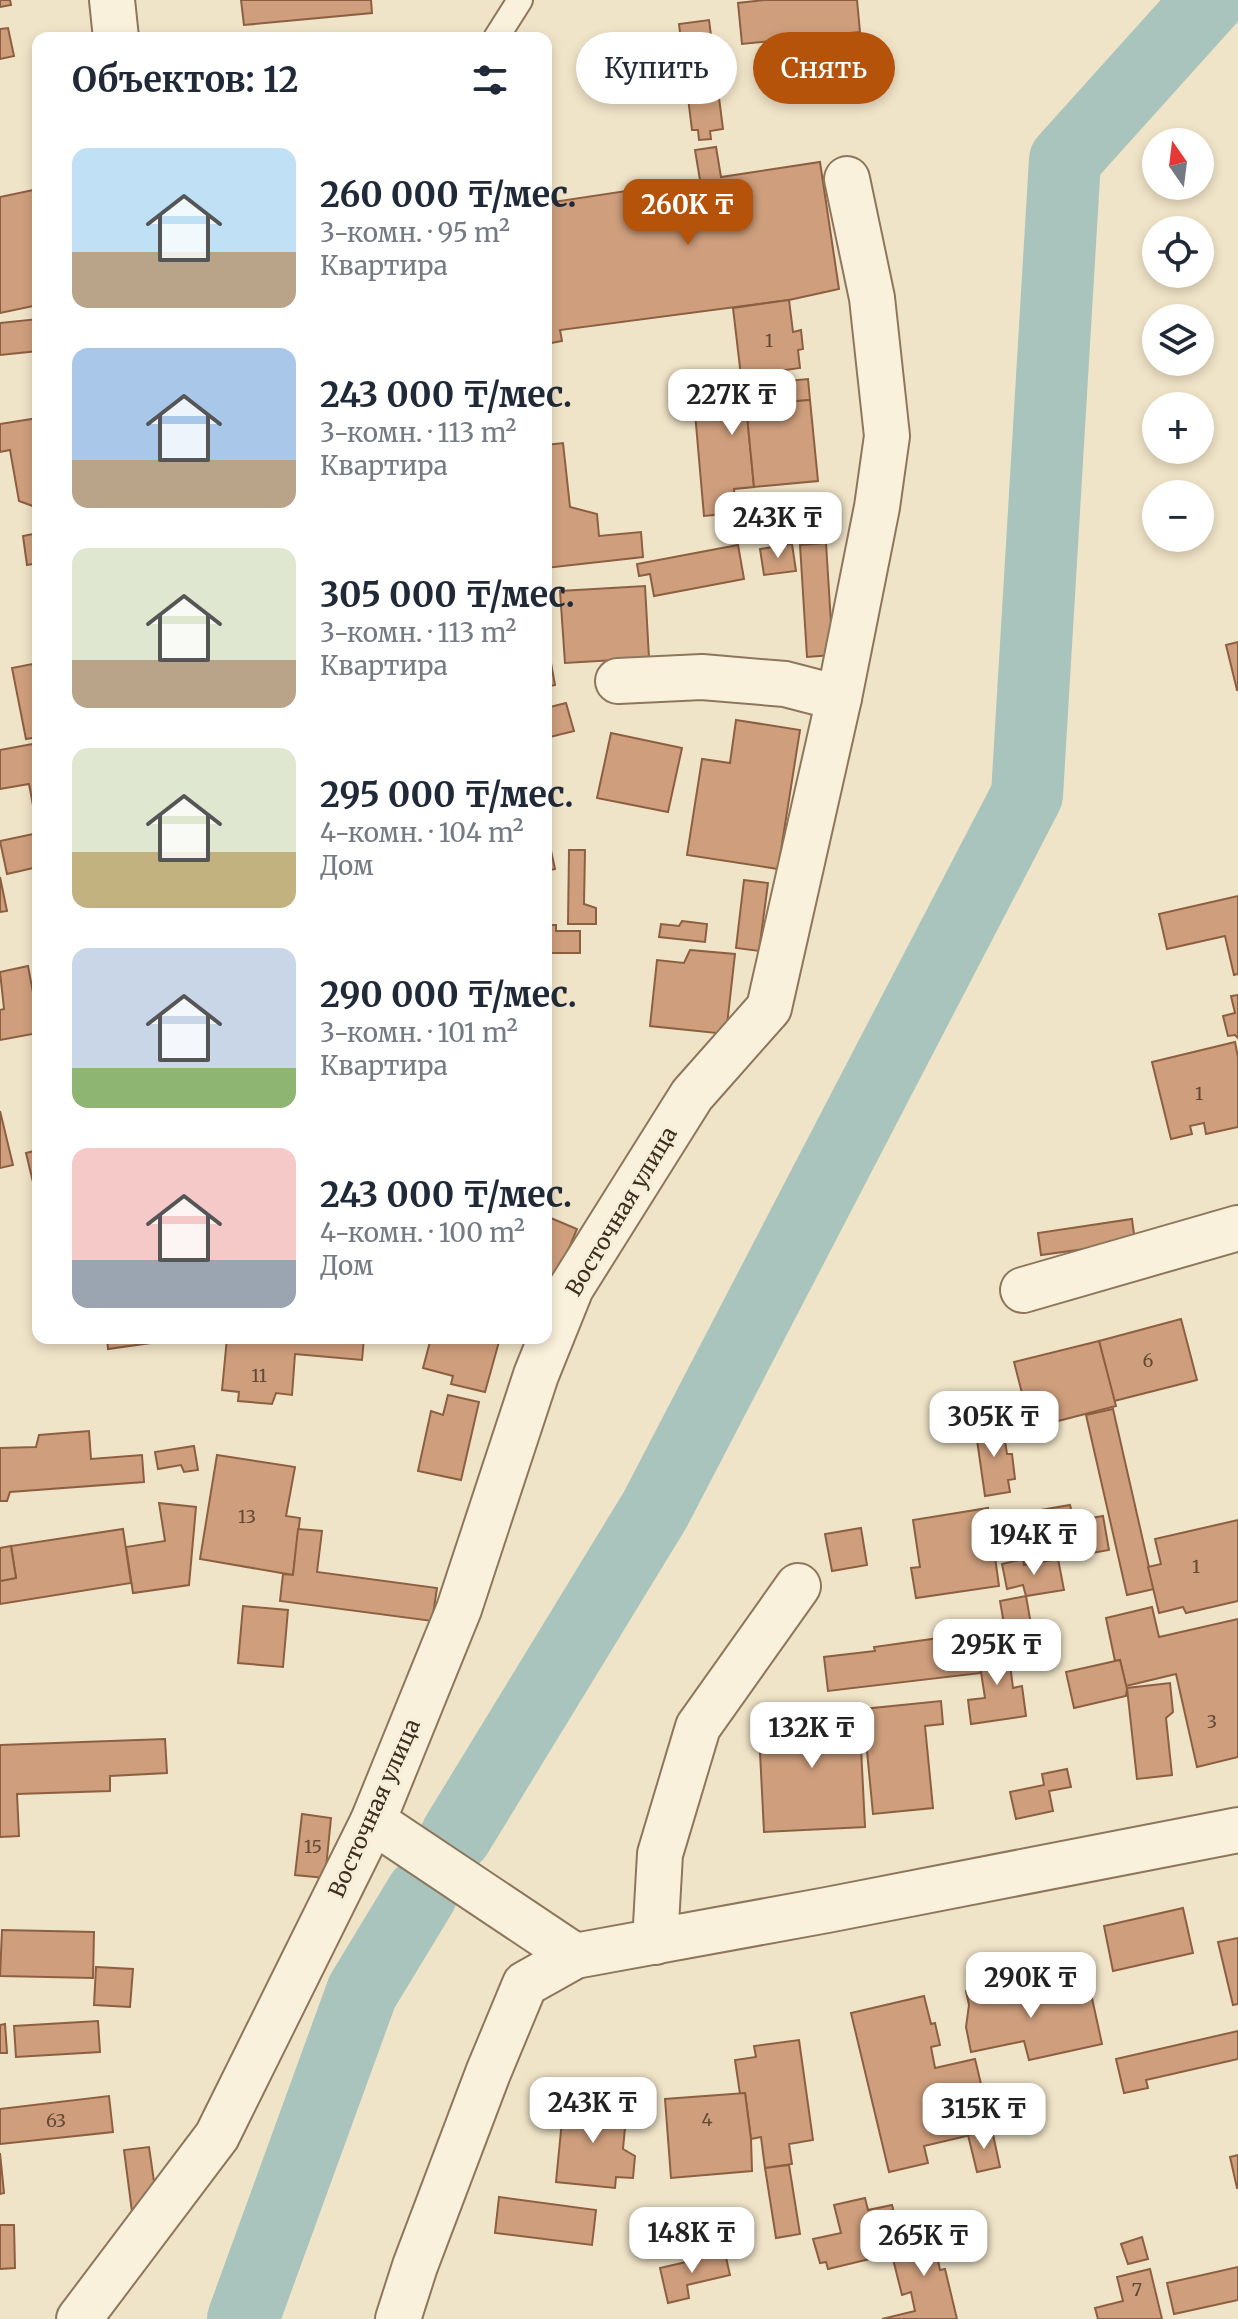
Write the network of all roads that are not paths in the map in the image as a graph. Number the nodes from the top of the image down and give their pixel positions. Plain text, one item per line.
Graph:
1 (112, 0) edge
2 (520, 0) edge
3 (115, 32) edge
4 (500, 32) edge
5 (847, 179) dead end
6 (618, 681) dead end
7 (839, 698) junction
8 (1236, 1230) edge
9 (1023, 1290) dead end
10 (552, 1335) edge
11 (548, 1344) edge
12 (798, 1586) dead end
13 (373, 1821) junction
14 (1238, 1830) edge
15 (655, 1942) junction
16 (575, 1956) junction
17 (79, 2319) edge
18 (398, 2319) edge

1 - 3 street
2 - 4 lane
5 - 7 street, Восточная улица
6 - 7 street
7 - 10 street, Восточная улица
8 - 9 street
11 - 13 street, Восточная улица
12 - 15 street
13 - 16 street
13 - 17 street, Восточная улица
14 - 15 street
15 - 16 street
16 - 18 street

